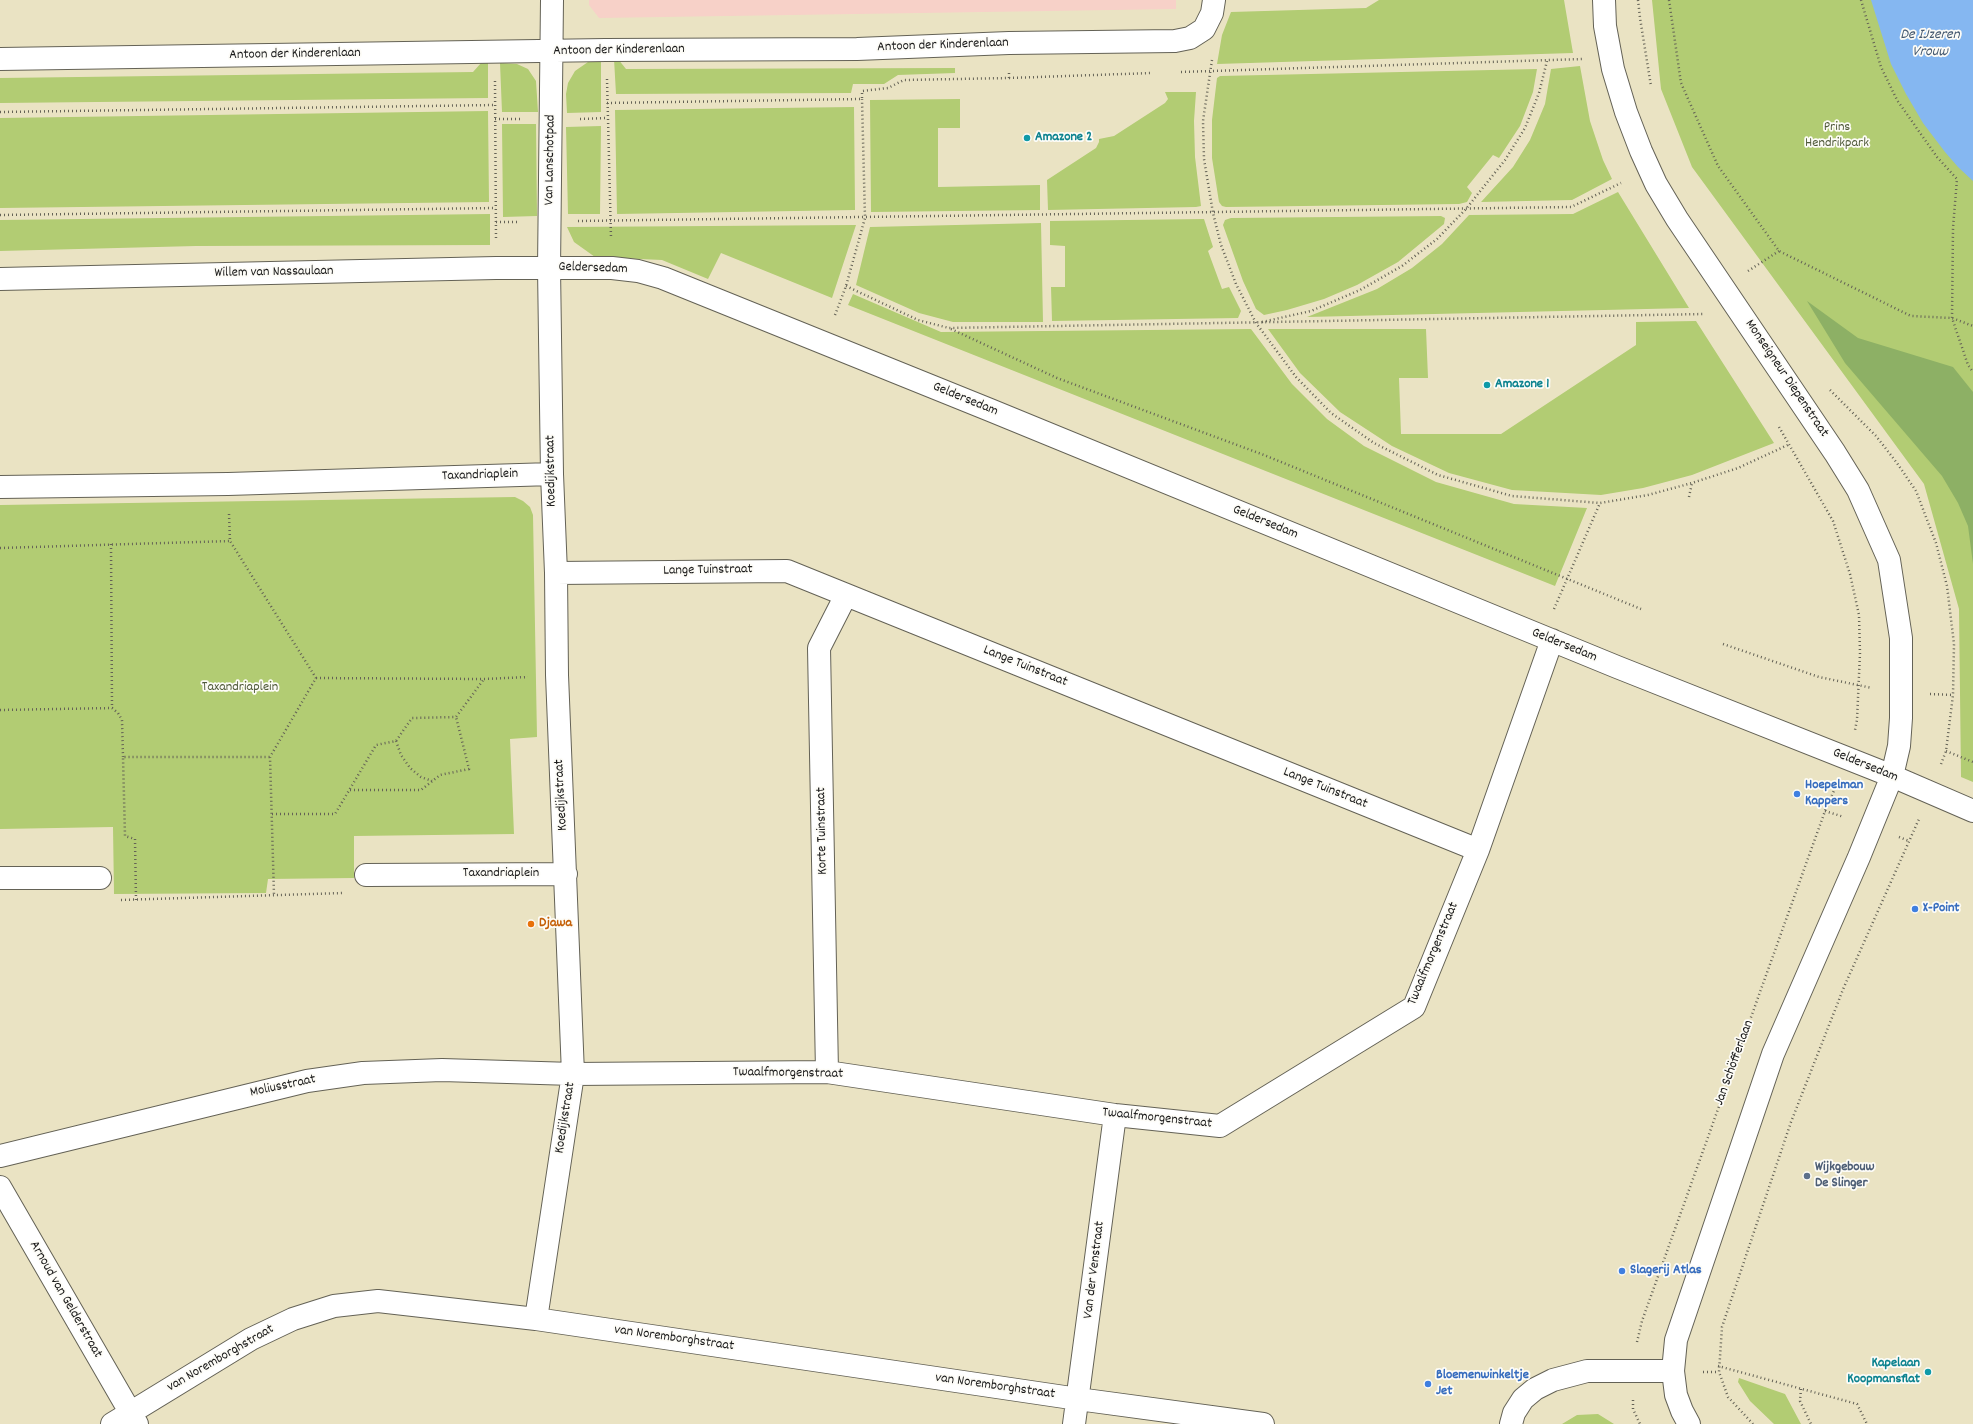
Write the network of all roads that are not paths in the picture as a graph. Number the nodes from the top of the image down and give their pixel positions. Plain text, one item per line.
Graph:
1 (552, 0) edge
2 (1214, 0) edge
3 (1604, 0) edge
4 (552, 52) junction
5 (0, 59) edge
6 (549, 268) junction
7 (0, 279) edge
8 (552, 474) junction
9 (0, 487) edge
10 (556, 573) junction
11 (846, 595) junction
12 (1547, 638) junction
13 (1892, 776) junction
14 (1973, 811) edge
15 (1478, 850) junction
16 (566, 874) junction
17 (366, 875) road end
18 (0, 878) edge
19 (100, 878) road end
20 (827, 1072) junction
21 (573, 1074) junction
22 (1115, 1115) junction
23 (0, 1156) edge
24 (0, 1187) edge
25 (536, 1319) junction
26 (1673, 1371) junction
27 (1078, 1399) junction
28 (127, 1420) edge
29 (1074, 1424) edge
30 (1263, 1424) edge
31 (1511, 1424) edge
32 (1689, 1424) edge

1 - 4 street, Van Lanschotpad
2 - 4 street, Antoon der Kinderenlaan
3 - 13 street, Monseigneur Diepenstraat
4 - 5 street, Antoon der Kinderenlaan
4 - 6 street, Van Lanschotpad
6 - 7 street, Willem van Nassaulaan
6 - 8 street, Koedijkstraat
6 - 12 street, Geldersedam
8 - 9 street, Taxandriaplein
8 - 10 street, Koedijkstraat
10 - 11 street, Lange Tuinstraat
10 - 16 street, Koedijkstraat
11 - 15 street, Lange Tuinstraat
11 - 20 street, Korte Tuinstraat
12 - 13 street, Geldersedam
12 - 15 street, Twaalfmorgenstraat
13 - 14 street, Geldersedam
13 - 26 street
15 - 22 street, Twaalfmorgenstraat
16 - 17 street, Taxandriaplein
16 - 21 street, Koedijkstraat
18 - 19 street
20 - 21 street, Twaalfmorgenstraat
20 - 22 street, Twaalfmorgenstraat
21 - 23 street, Moliusstraat
21 - 25 street, Koedijkstraat
22 - 27 street, Van der Venstraat
24 - 28 street, Arnoud van Gelderstraat
25 - 27 street, van Noremborghstraat
25 - 28 street, van Noremborghstraat
26 - 31 street
26 - 32 street
27 - 29 street, Van der Venstraat
27 - 30 street, van Noremborghstraat

